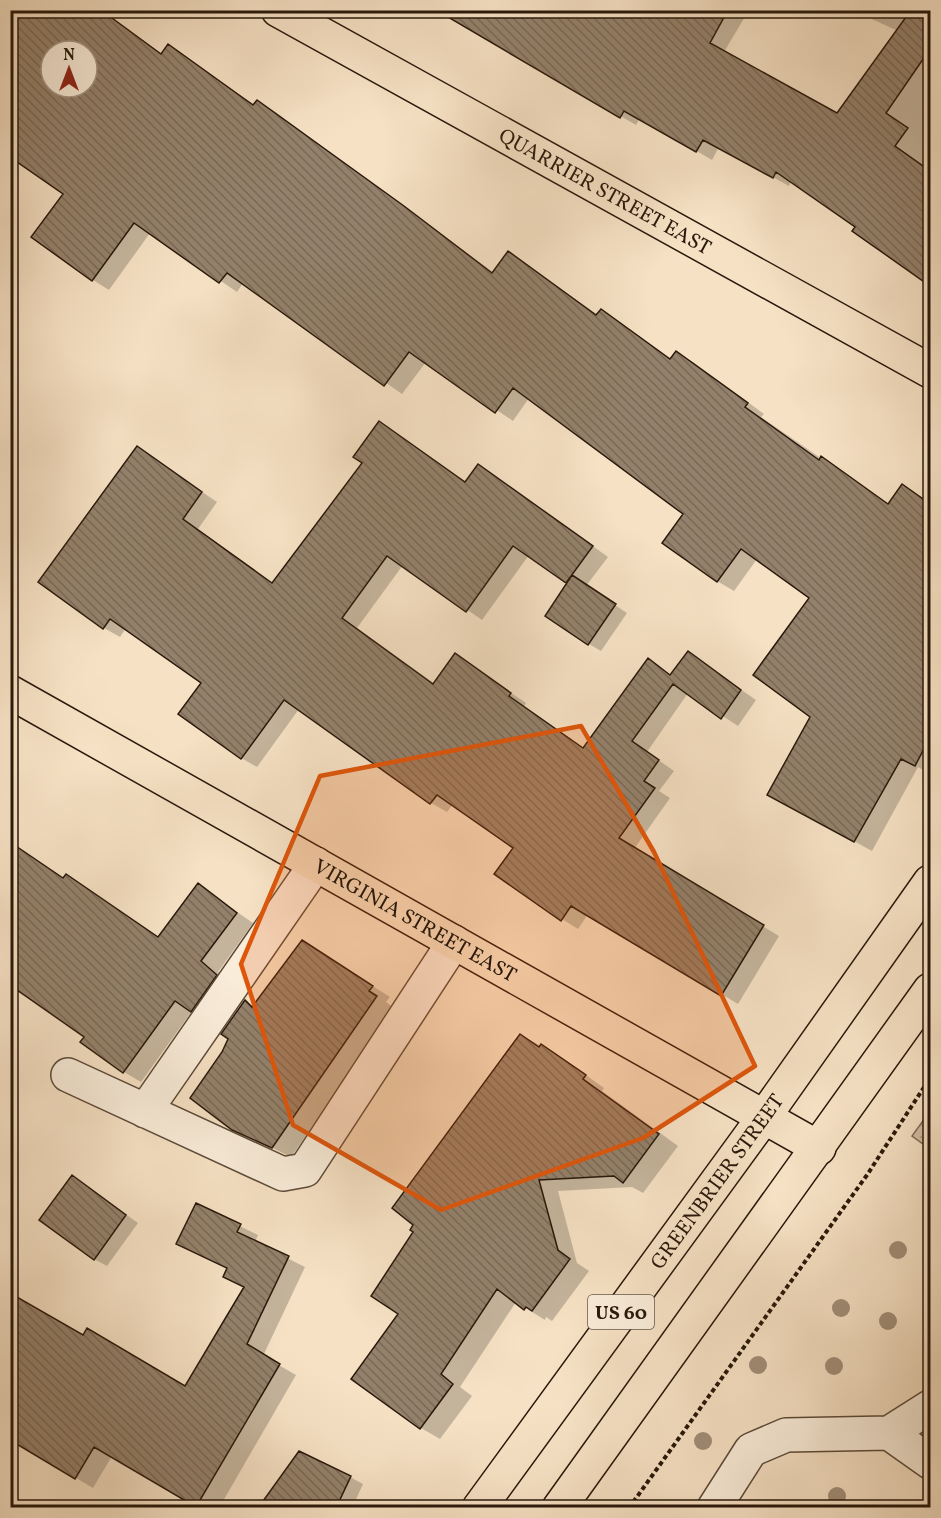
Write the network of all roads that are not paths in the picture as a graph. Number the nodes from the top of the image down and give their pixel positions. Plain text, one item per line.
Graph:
1 (278, 10) edge
2 (930, 371) edge
3 (10, 692) edge
4 (316, 864) junction
5 (930, 882) edge
6 (454, 942) junction
7 (930, 990) edge
8 (68, 1075) dead end
9 (146, 1111) junction
10 (764, 1117) junction
11 (819, 1148) junction
12 (930, 1407) edge
13 (889, 1433) junction
14 (930, 1462) edge
15 (479, 1508) edge
16 (559, 1508) edge
17 (714, 1508) edge

1 - 2 main road, QUARRIER STREET EAST
3 - 4 main road, VIRGINIA STREET EAST
4 - 6 main road, VIRGINIA STREET EAST
4 - 9 lane
5 - 10 main road, GREENBRIER STREET / US 60
6 - 9 lane
6 - 10 main road, VIRGINIA STREET EAST
7 - 11 main road, US 60
8 - 9 lane
10 - 11 main road, VIRGINIA STREET EAST
10 - 15 main road, GREENBRIER STREET / US 60
11 - 16 main road, US 60
12 - 13 lane
13 - 14 lane
13 - 17 lane

